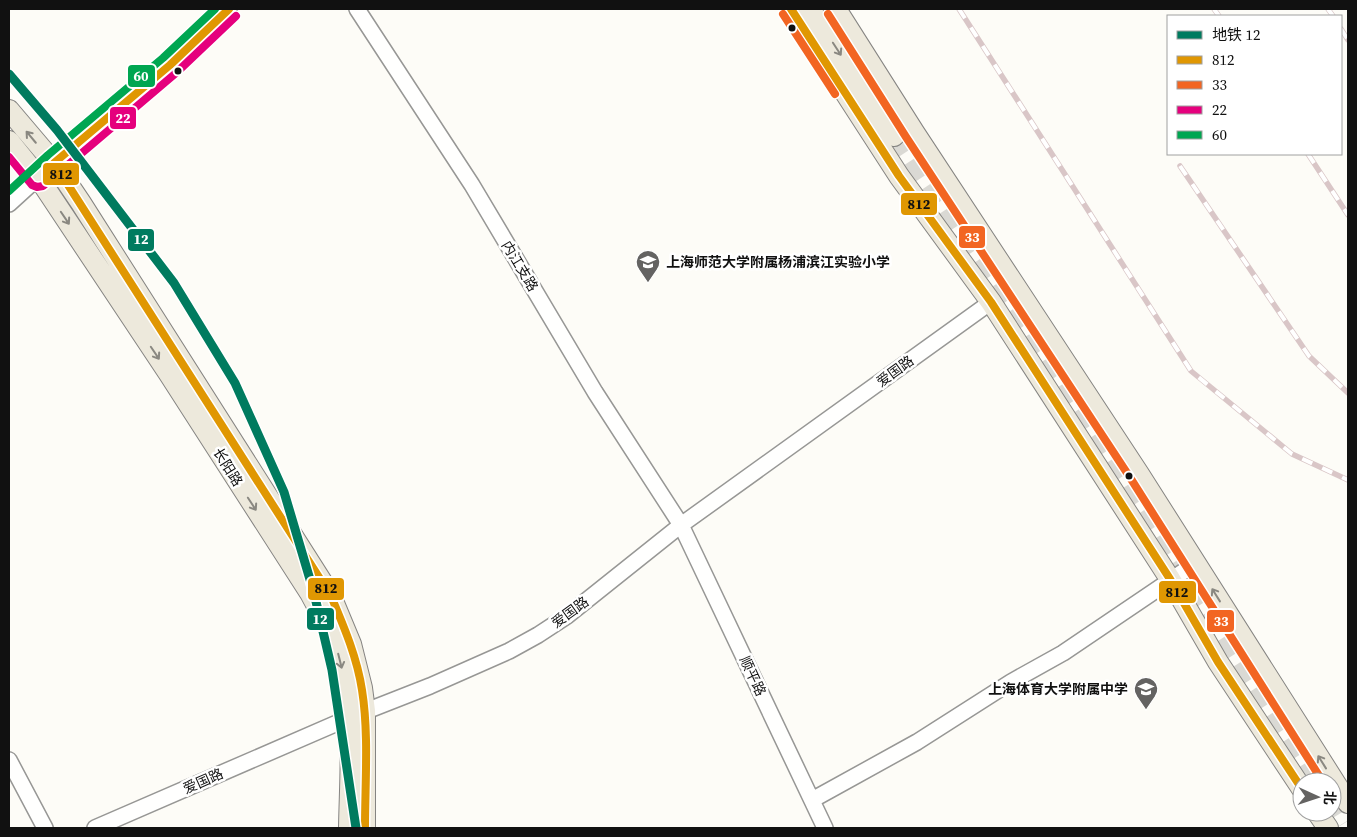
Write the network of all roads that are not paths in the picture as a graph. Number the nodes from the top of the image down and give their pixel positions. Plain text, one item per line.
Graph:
1 (229, 9) edge
2 (357, 9) edge
3 (791, 9) edge
4 (810, 9) edge
5 (836, 9) edge
6 (9, 110) edge
7 (914, 132) junction
8 (894, 136) tunnel mouth
9 (9, 141) edge
10 (54, 163) junction
11 (38, 177) junction
12 (9, 204) edge
13 (991, 302) junction
14 (681, 524) junction
15 (1173, 547) dead end
16 (1196, 563) junction
17 (1170, 579) junction
18 (358, 714) junction
19 (9, 760) edge
20 (1292, 774) edge
21 (812, 800) junction
22 (1348, 803) edge
23 (45, 828) edge
24 (95, 828) edge
25 (349, 828) edge
26 (365, 828) edge
27 (825, 828) edge

1 - 10 street
2 - 14 street, 内江支路
3 - 13 main road
4 -> 8 main road
5 - 7 main road
10 -> 6 main road, 长阳路
7 - 15 main road
7 - 16 main road
9 - 11 main road, 长阳路
10 - 11 street
10 - 18 main road, 长阳路
11 - 12 street
11 -> 18 main road, 长阳路
13 - 14 street, 爱国路
13 - 17 main road
14 - 18 street, 爱国路
14 - 21 street, 顺平路
16 - 17 street
22 -> 16 main road
17 - 20 main road
17 - 21 street
18 - 24 street, 爱国路
18 - 25 main road, 长阳路
18 - 26 main road, 长阳路
19 - 23 street
21 - 27 street, 顺平路

